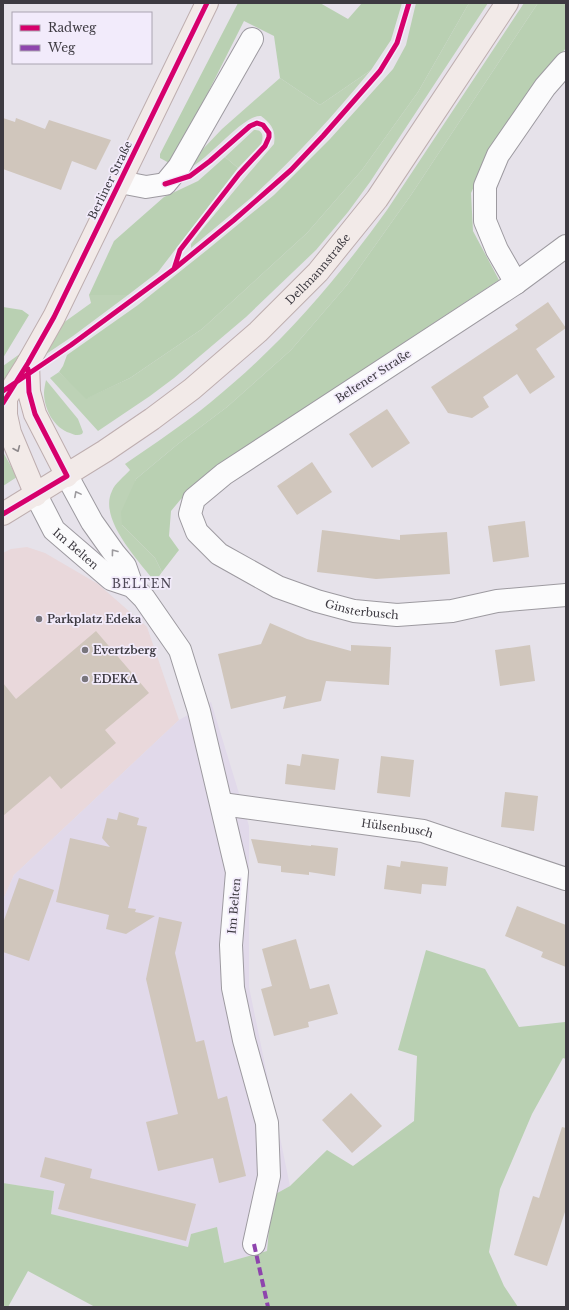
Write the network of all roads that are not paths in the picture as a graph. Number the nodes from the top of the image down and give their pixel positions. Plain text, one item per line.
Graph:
1 (207, 3) edge
2 (506, 3) edge
3 (252, 39) dead end
4 (566, 63) edge
5 (120, 182) junction
6 (566, 246) edge
7 (516, 283) junction
8 (28, 363) junction
9 (4, 400) edge
10 (67, 476) junction
11 (36, 495) junction
12 (3, 514) edge
13 (190, 514) joint
14 (132, 586) junction
15 (566, 595) edge
16 (222, 804) junction
17 (566, 879) edge
18 (254, 1244) dead end

1 - 5 main road, Berliner Straße
2 - 10 main road, Dellmannstraße
3 - 5 street
4 - 7 street
5 - 8 main road, Berliner Straße
6 - 7 street, Beltener Straße
7 - 13 street, Beltener Straße
8 - 9 main road, Berliner Straße
8 - 10 main road, Berliner Straße
9 -> 11 main road, Berliner Straße
10 - 11 main road, Dellmannstraße
14 -> 10 street, Im Belten
11 - 12 main road, Dellmannstraße
11 - 14 street, Im Belten
13 - 15 street, Ginsterbusch
14 - 16 street, Im Belten
16 - 17 street, Hülsenbusch
16 - 18 street, Im Belten

